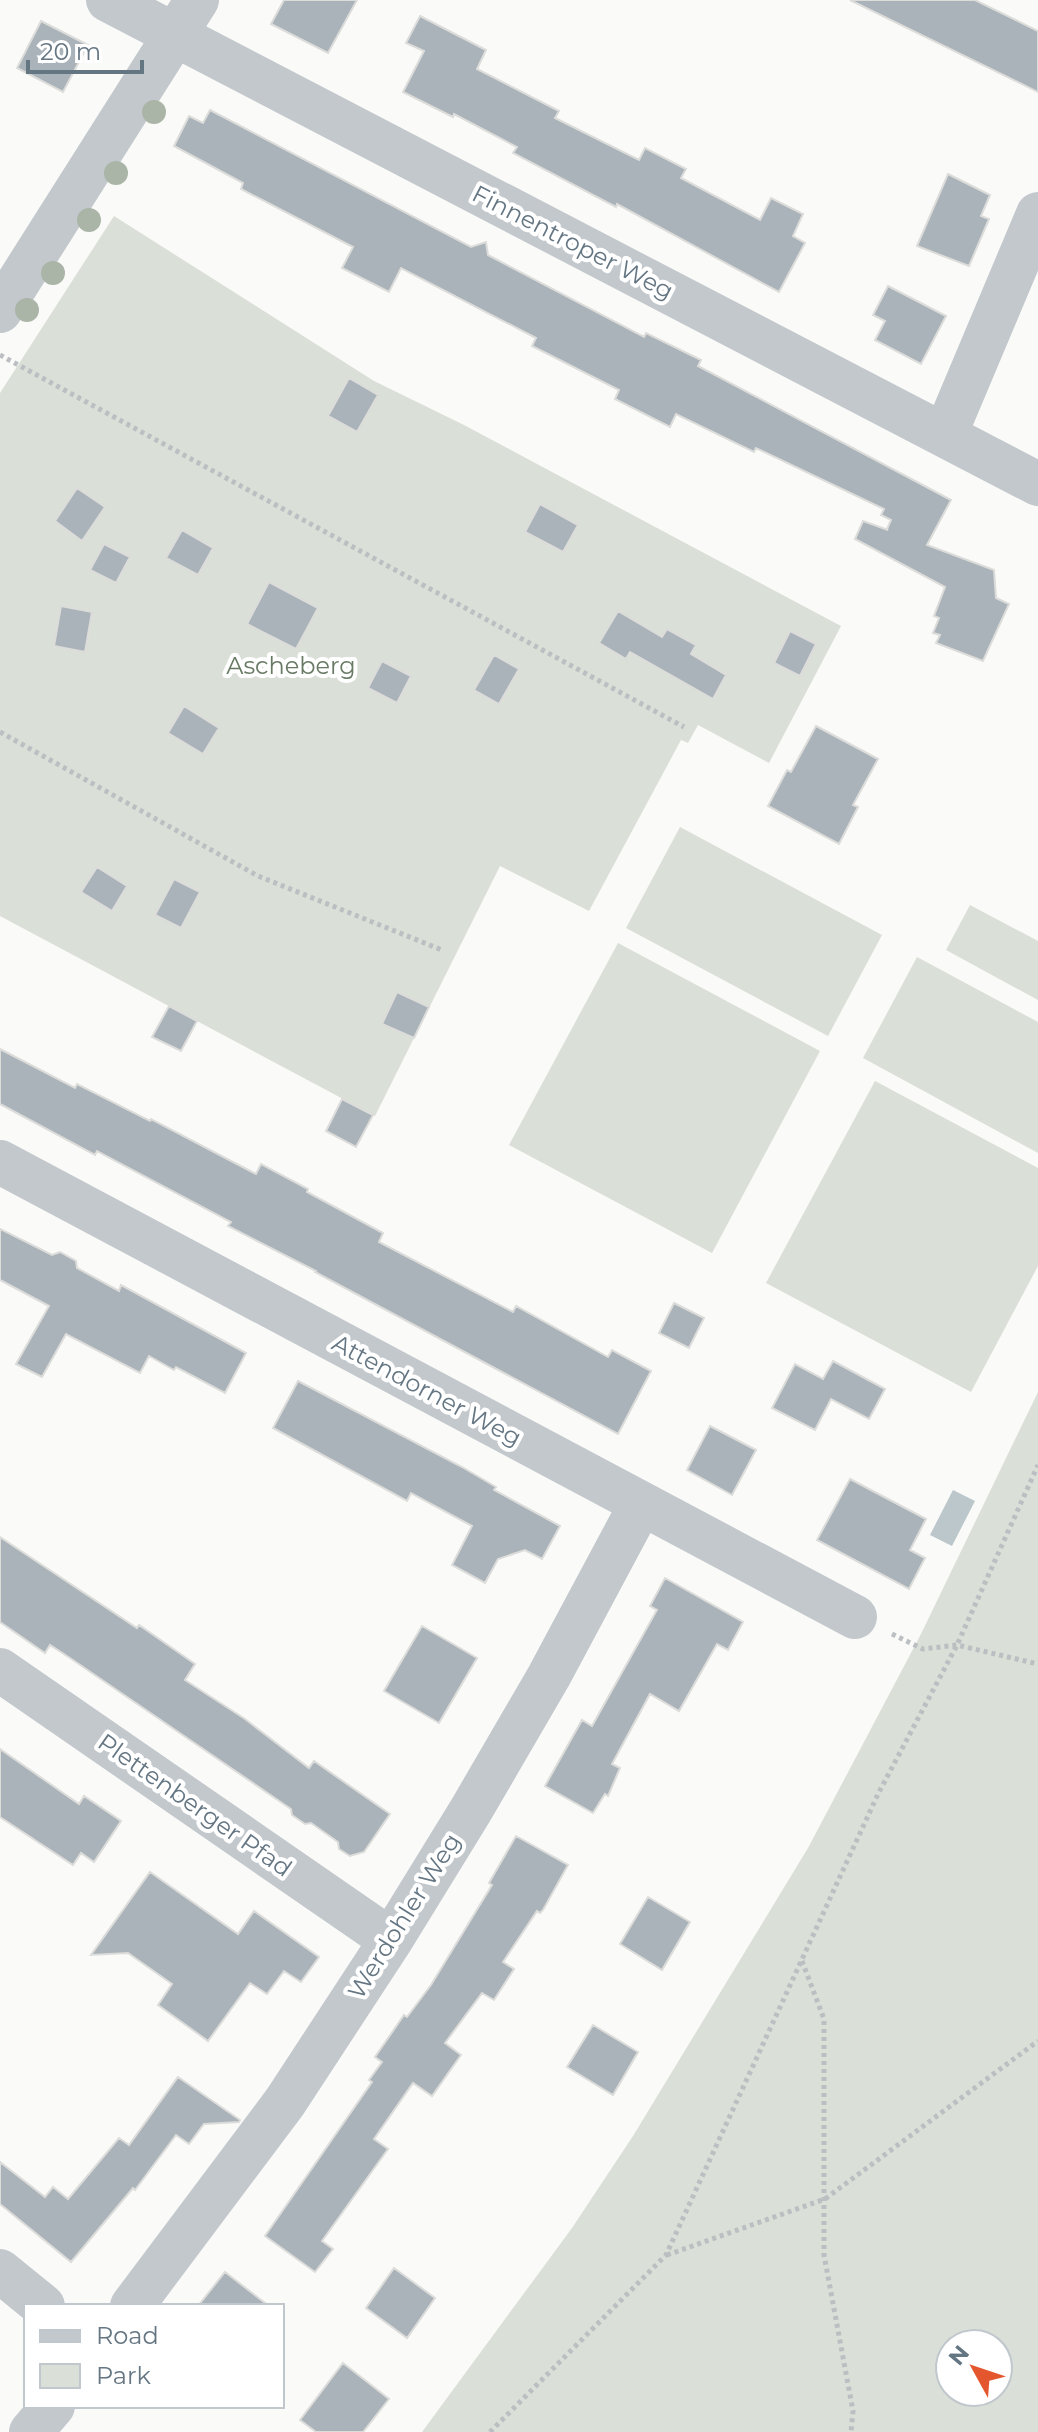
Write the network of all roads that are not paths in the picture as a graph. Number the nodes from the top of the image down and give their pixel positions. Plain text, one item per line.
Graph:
1 (108, 0) edge
2 (186, 17) edge
3 (1038, 214) edge
4 (0, 311) edge
5 (945, 435) junction
6 (1038, 484) edge
7 (0, 1162) edge
8 (641, 1504) junction
9 (855, 1617) road end
10 (0, 1670) edge
11 (391, 1940) junction
12 (0, 2271) edge
13 (41, 2304) edge
14 (134, 2304) edge
15 (51, 2408) edge
16 (31, 2432) edge

1 - 2 street, Finnentroper Weg
2 - 4 street
2 - 5 street, Finnentroper Weg
3 - 5 street
5 - 6 street, Finnentroper Weg
7 - 8 street, Attendorner Weg
8 - 9 street, Attendorner Weg
8 - 11 street, Werdohler Weg
10 - 11 street, Plettenberger Pfad
11 - 14 street, Werdohler Weg
12 - 13 street
15 - 16 street

